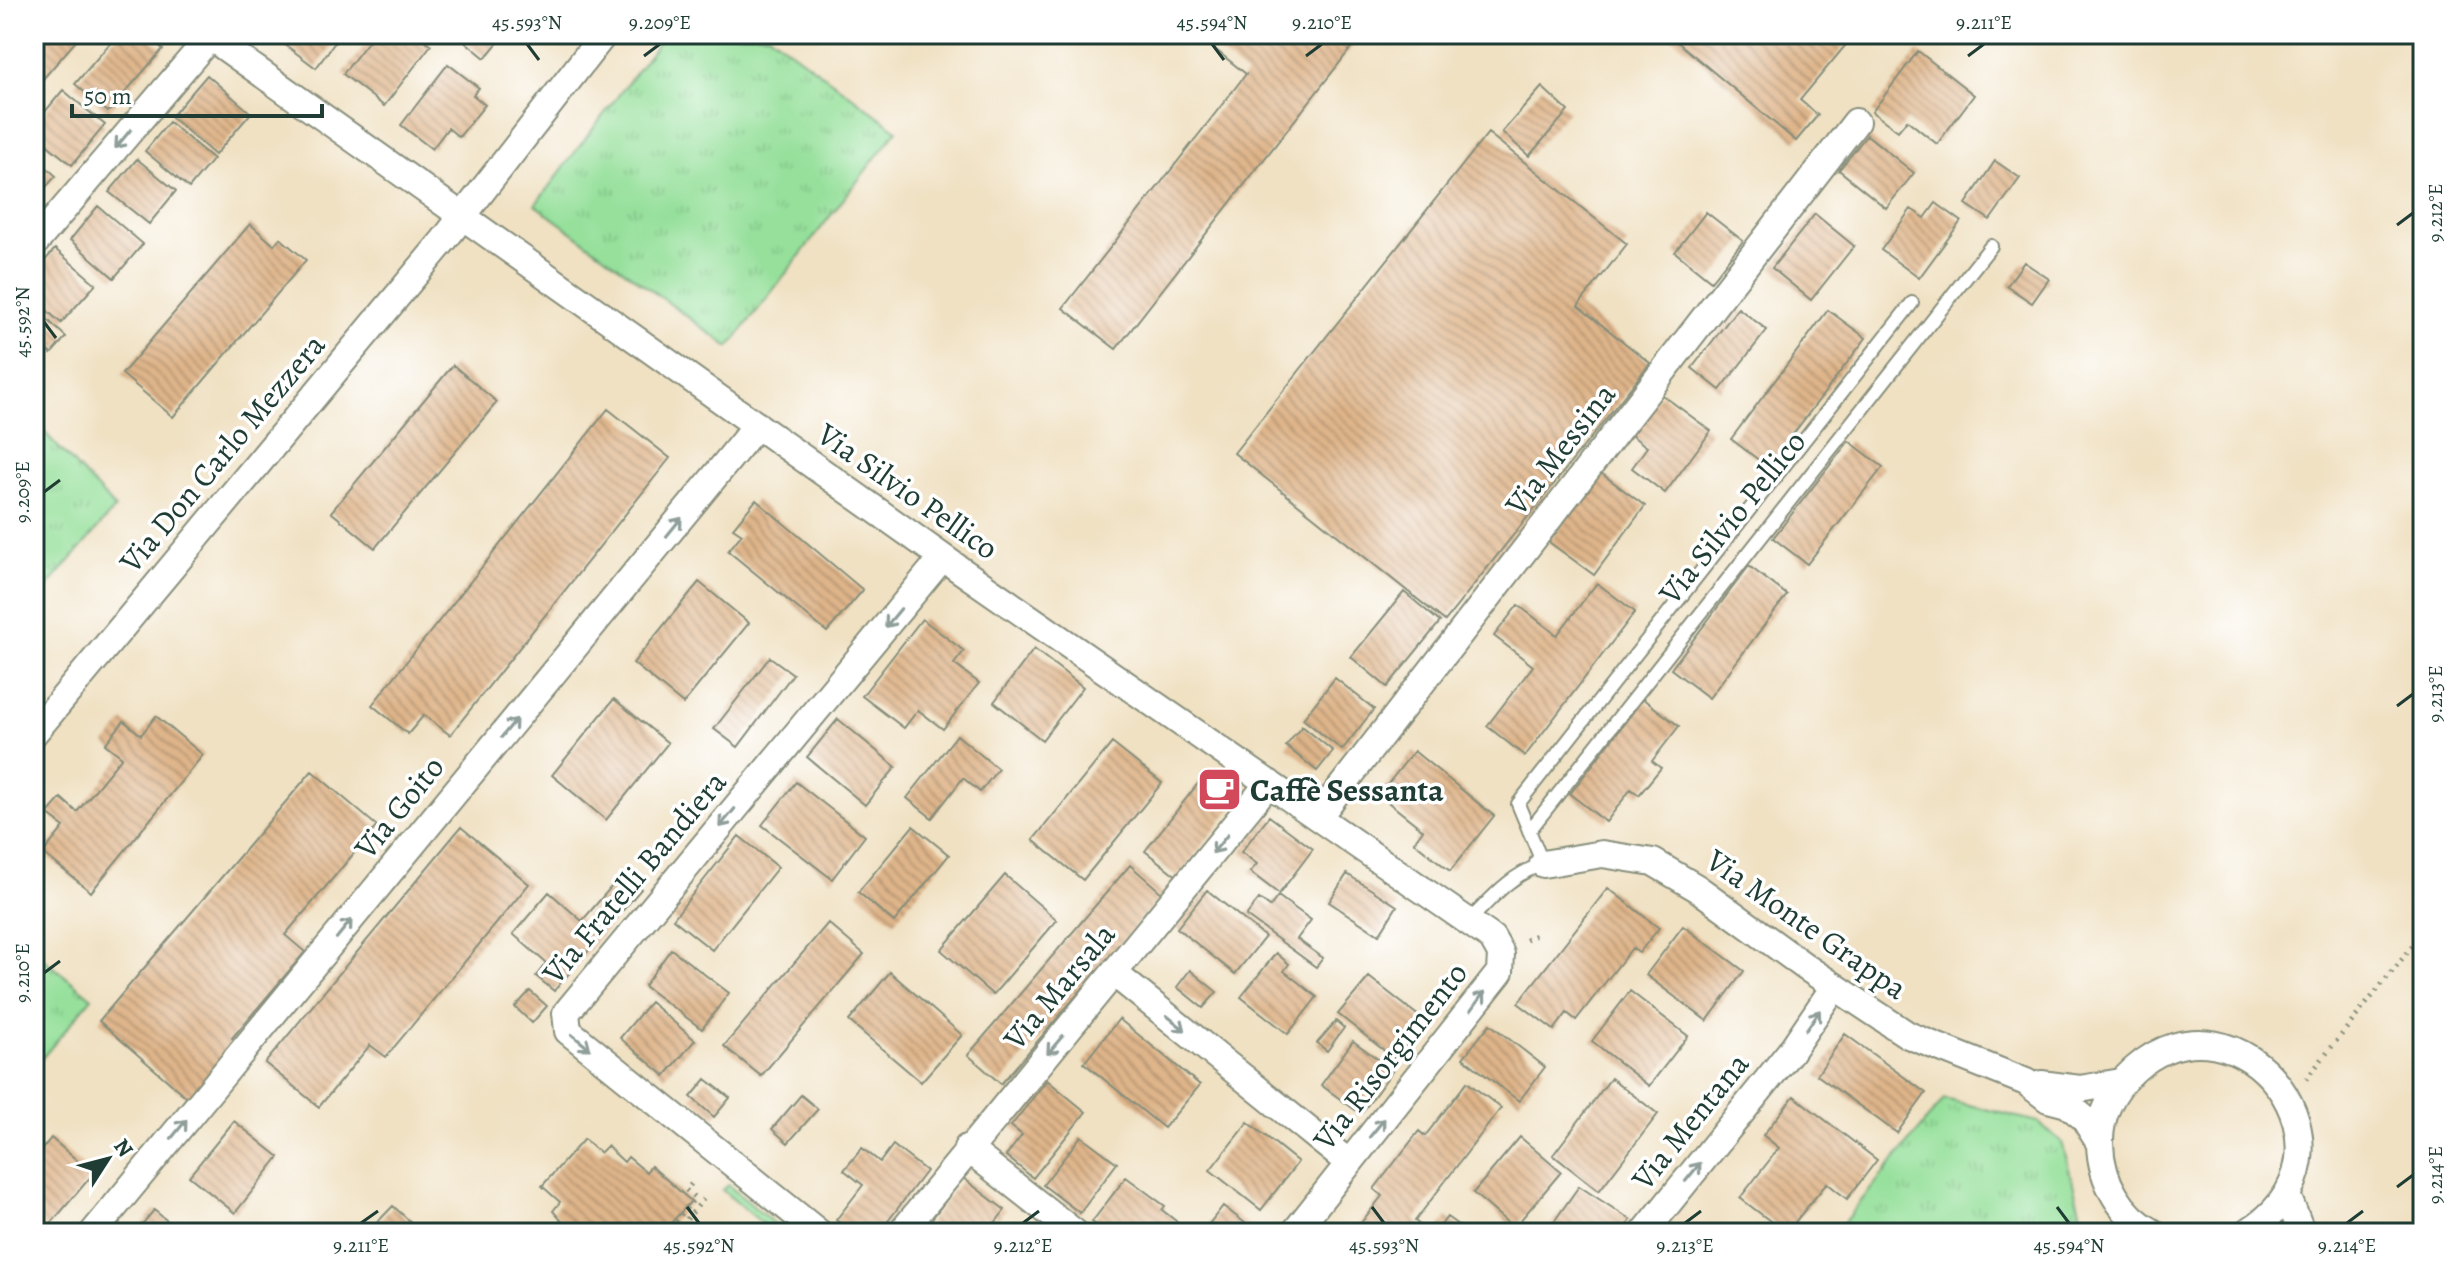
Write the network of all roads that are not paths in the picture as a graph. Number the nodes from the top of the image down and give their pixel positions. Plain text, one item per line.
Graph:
1 (604, 34) edge
2 (216, 38) edge
3 (1856, 122) dead end
4 (462, 216) junction
5 (34, 244) edge
6 (1991, 246) dead end
7 (1912, 303) dead end
8 (757, 425) junction
9 (942, 558) junction
10 (34, 733) edge
11 (1269, 783) junction
12 (1318, 817) junction
13 (1529, 831) junction
14 (1543, 864) junction
15 (1469, 921) junction
16 (1115, 974) junction
17 (1834, 987) junction
18 (2026, 1082) junction
19 (2121, 1082) junction
20 (2099, 1142) junction
21 (967, 1148) junction
22 (1349, 1163) junction
23 (2287, 1195) junction
24 (2125, 1222) edge
25 (93, 1233) edge
26 (819, 1233) edge
27 (901, 1233) edge
28 (1075, 1233) edge
29 (1294, 1233) edge
30 (1644, 1233) edge
31 (2154, 1233) edge
32 (2246, 1233) edge
33 (2302, 1233) edge

1 - 4 street, Via Don Carlo Mezzera
2 - 4 street, Via Silvio Pellico
2 -> 5 street
3 - 12 street, Via Messina
4 - 8 street, Via Silvio Pellico
4 - 10 street, Via Don Carlo Mezzera
6 - 13 lane, Via Silvio Pellico
7 - 13 lane, Via Silvio Pellico
8 - 9 street, Via Silvio Pellico
25 -> 8 street, Via Goito
9 - 11 street, Via Silvio Pellico
9 -> 26 street, Via Fratelli Bandiera
11 - 12 street, Via Silvio Pellico
11 -> 16 street, Via Marsala
12 - 15 street, Via Silvio Pellico
13 - 14 lane, Via Silvio Pellico
14 - 15 lane
14 - 17 street, Via Monte Grappa
22 -> 15 street, Via Risorgimento
16 -> 21 street, Via Marsala
16 -> 22 street
17 - 18 street, Via Monte Grappa
30 -> 17 street, Via Mentana
18 - 19 street, Via Monte Grappa
18 - 20 street, Via Monte Grappa
19 - 20 street
19 - 23 street
20 - 24 street
21 - 27 street, Via Marsala
21 - 28 street
22 - 29 street, Via Risorgimento
23 - 32 street
23 - 33 street
24 - 31 street

